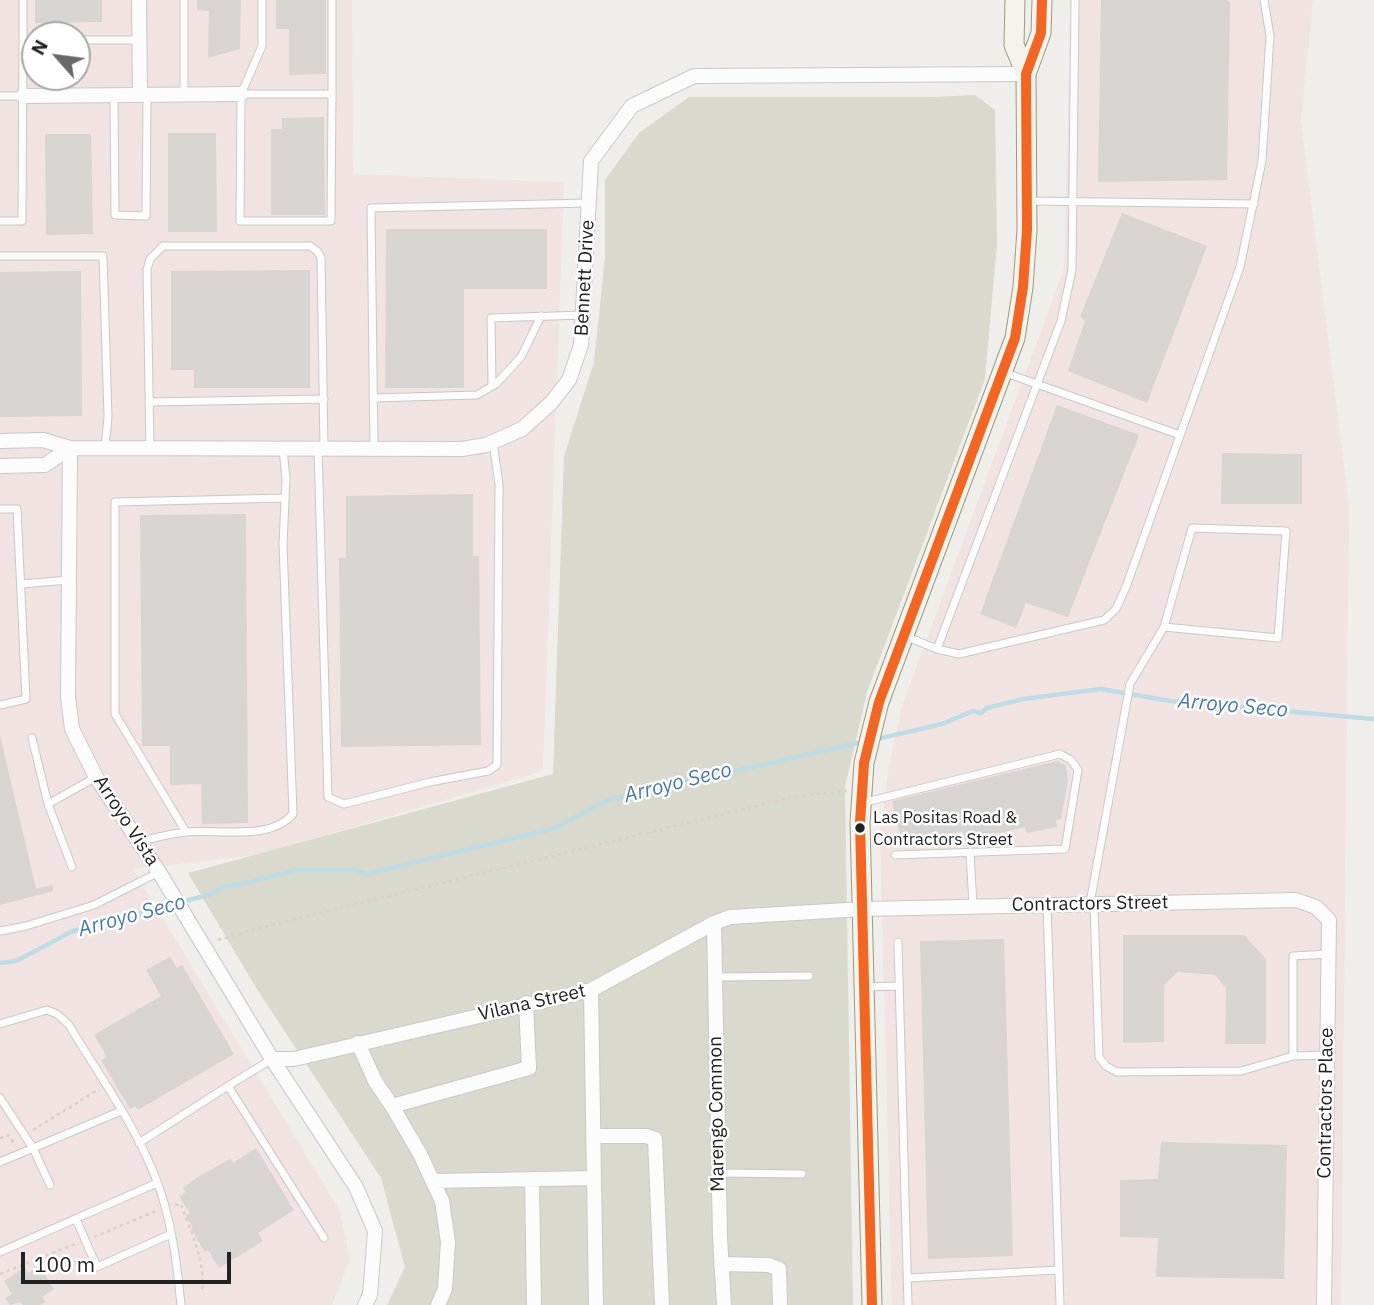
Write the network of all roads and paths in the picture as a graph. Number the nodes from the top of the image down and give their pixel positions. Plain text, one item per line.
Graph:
1 (23, 0) edge
2 (139, 0) edge
3 (184, 0) edge
4 (262, 0) edge
5 (332, 0) edge
6 (1015, 0) edge
7 (1042, 0) edge
8 (1075, 0) edge
9 (1264, 0) edge
10 (23, 21) edge
11 (91, 40) edge
12 (139, 40) junction
13 (1026, 74) junction
14 (23, 91) edge
15 (184, 94) junction
16 (242, 94) junction
17 (332, 94) junction
18 (114, 95) junction
19 (143, 95) junction
20 (0, 96) edge
21 (23, 96) junction
22 (1027, 201) junction
23 (1073, 202) junction
24 (589, 203) junction
25 (1254, 204) junction
26 (0, 221) edge
27 (0, 256) edge
28 (583, 315) junction
29 (541, 316) junction
30 (1003, 372) junction
31 (1038, 383) junction
32 (492, 386) junction
33 (373, 398) junction
34 (324, 399) junction
35 (149, 402) junction
36 (1180, 435) junction
37 (0, 441) edge
38 (493, 442) junction
39 (70, 448) junction
40 (105, 448) junction
41 (150, 448) junction
42 (283, 449) junction
43 (321, 449) junction
44 (374, 449) junction
45 (0, 466) edge
46 (285, 498) junction
47 (0, 509) edge
48 (71, 580) junction
49 (20, 584) junction
50 (1164, 627) junction
51 (904, 636) junction
52 (937, 649) junction
53 (0, 705) edge
54 (32, 737) dead end
55 (96, 777) junction
56 (861, 796) junction
57 (48, 804) junction
58 (186, 832) junction
59 (138, 842) junction
60 (970, 852) junction
61 (895, 855) dead end
62 (72, 867) dead end
63 (159, 872) junction
64 (1092, 903) junction
65 (1047, 904) junction
66 (973, 906) junction
67 (1315, 907) joint
68 (863, 909) junction
69 (714, 923) junction
70 (0, 931) edge
71 (202, 942) junction
72 (898, 942) dead end
73 (1329, 954) junction
74 (809, 976) dead end
75 (715, 977) junction
76 (900, 986) junction
77 (864, 987) junction
78 (591, 990) junction
79 (526, 1003) junction
80 (0, 1024) edge
81 (358, 1043) junction
82 (1327, 1055) junction
83 (1293, 1056) junction
84 (272, 1059) junction
85 (228, 1086) junction
86 (92, 1093) dead end
87 (0, 1098) edge
88 (392, 1105) junction
89 (121, 1111) junction
90 (30, 1132) dead end
91 (594, 1136) junction
92 (0, 1138) edge
93 (14, 1143) dead end
94 (139, 1143) junction
95 (33, 1148) junction
96 (0, 1162) edge
97 (718, 1173) junction
98 (802, 1174) dead end
99 (594, 1178) junction
100 (532, 1180) junction
101 (433, 1181) junction
102 (158, 1183) junction
103 (50, 1185) dead end
104 (170, 1206) dead end
105 (152, 1213) dead end
106 (76, 1219) junction
107 (171, 1234) junction
108 (99, 1235) dead end
109 (324, 1238) dead end
110 (76, 1243) dead end
111 (0, 1252) edge
112 (721, 1264) junction
113 (1059, 1270) junction
114 (0, 1274) edge
115 (908, 1278) junction
116 (202, 1290) dead end
117 (181, 1305) edge
118 (365, 1305) edge
119 (438, 1305) edge
120 (534, 1305) edge
121 (596, 1305) edge
122 (662, 1305) edge
123 (724, 1305) edge
124 (780, 1305) edge
125 (872, 1305) edge
126 (908, 1305) edge
127 (1060, 1305) edge
128 (1324, 1305) edge

1 - 10 lane
2 - 12 street
3 - 15 lane
4 - 16 lane
5 - 17 lane
6 - 13 main road
7 - 13 main road
8 - 23 lane
9 - 25 lane
11 - 12 lane
12 - 19 street
13 - 22 main road
13 - 24 street, Bennett Drive
14 - 21 lane
15 - 16 street
15 - 19 street
16 - 17 lane
16 - 17 lane
18 - 19 street
18 - 19 lane
18 - 21 street
20 - 21 lane
21 - 26 lane
22 - 23 lane
22 - 30 main road
23 - 25 lane
23 - 31 lane
24 - 28 street, Bennett Drive
24 - 33 lane
25 - 36 lane
27 - 40 lane
28 - 29 lane
28 - 38 street, Bennett Drive
29 - 32 lane
29 - 32 lane
30 - 31 lane
30 - 51 main road
31 - 36 lane
31 - 52 lane
32 - 33 lane
33 - 44 lane
34 - 35 lane
34 - 35 lane
34 - 43 lane
35 - 41 lane
36 - 52 lane
37 - 39 street, Bennett Drive
38 - 43 lane
38 - 44 street, Bennett Drive
39 - 40 street, Bennett Drive
39 - 45 street, Bennett Drive
39 - 48 street, Arroyo Vista
40 - 41 street, Bennett Drive
41 - 42 street, Bennett Drive
42 - 43 street, Bennett Drive
42 - 46 lane
43 - 44 street, Bennett Drive
46 - 58 lane
46 - 58 lane
47 - 49 lane
48 - 49 lane
48 - 55 street, Arroyo Vista
49 - 53 lane
50 - 50 lane
50 - 64 lane
51 - 52 lane
51 - 56 main road
54 - 57 lane
55 - 57 lane
55 - 59 street, Arroyo Vista
56 - 60 lane
56 - 68 main road
56 - 71 path
57 - 62 lane
58 - 59 lane
59 - 63 street, Arroyo Vista
60 - 61 lane
60 - 66 lane
63 - 70 lane
63 - 71 street, Arroyo Vista
64 - 65 street, Contractors Street
64 - 67 street, Contractors Street
64 - 83 lane
65 - 66 street, Contractors Street
65 - 113 lane
66 - 68 street, Contractors Street
67 - 73 street, Contractors Place
68 - 69 street, Vilana Street
68 - 77 main road
69 - 75 street, Marengo Common
69 - 78 street, Vilana Street
71 - 84 street, Arroyo Vista
72 - 76 lane
73 - 82 street, Contractors Place
73 - 83 lane
74 - 75 lane
75 - 97 street, Marengo Common
76 - 77 lane
76 - 115 lane
77 - 125 main road
78 - 79 street, Vilana Street
78 - 91 street
79 - 81 street, Vilana Street
79 - 88 street
80 - 89 lane
81 - 84 street, Vilana Street
81 - 88 street
82 - 83 lane
82 - 128 street, Contractors Place
84 - 85 lane
84 - 118 street, Arroyo Vista
85 - 94 lane
85 - 109 lane
86 - 90 path
87 - 95 lane
88 - 101 street
89 - 94 lane
89 - 95 lane
91 - 99 street
91 - 122 street
92 - 93 path
94 - 102 lane
95 - 96 lane
95 - 103 lane
97 - 98 lane
97 - 112 street, Marengo Common
99 - 100 street
99 - 121 street
100 - 101 street
100 - 120 street
101 - 119 street
102 - 106 lane
102 - 107 lane
104 - 116 path
105 - 108 path
106 - 107 lane
106 - 111 lane
107 - 117 lane
110 - 114 path
112 - 123 street, Marengo Common
112 - 124 street
113 - 115 lane
113 - 127 lane
115 - 126 lane

